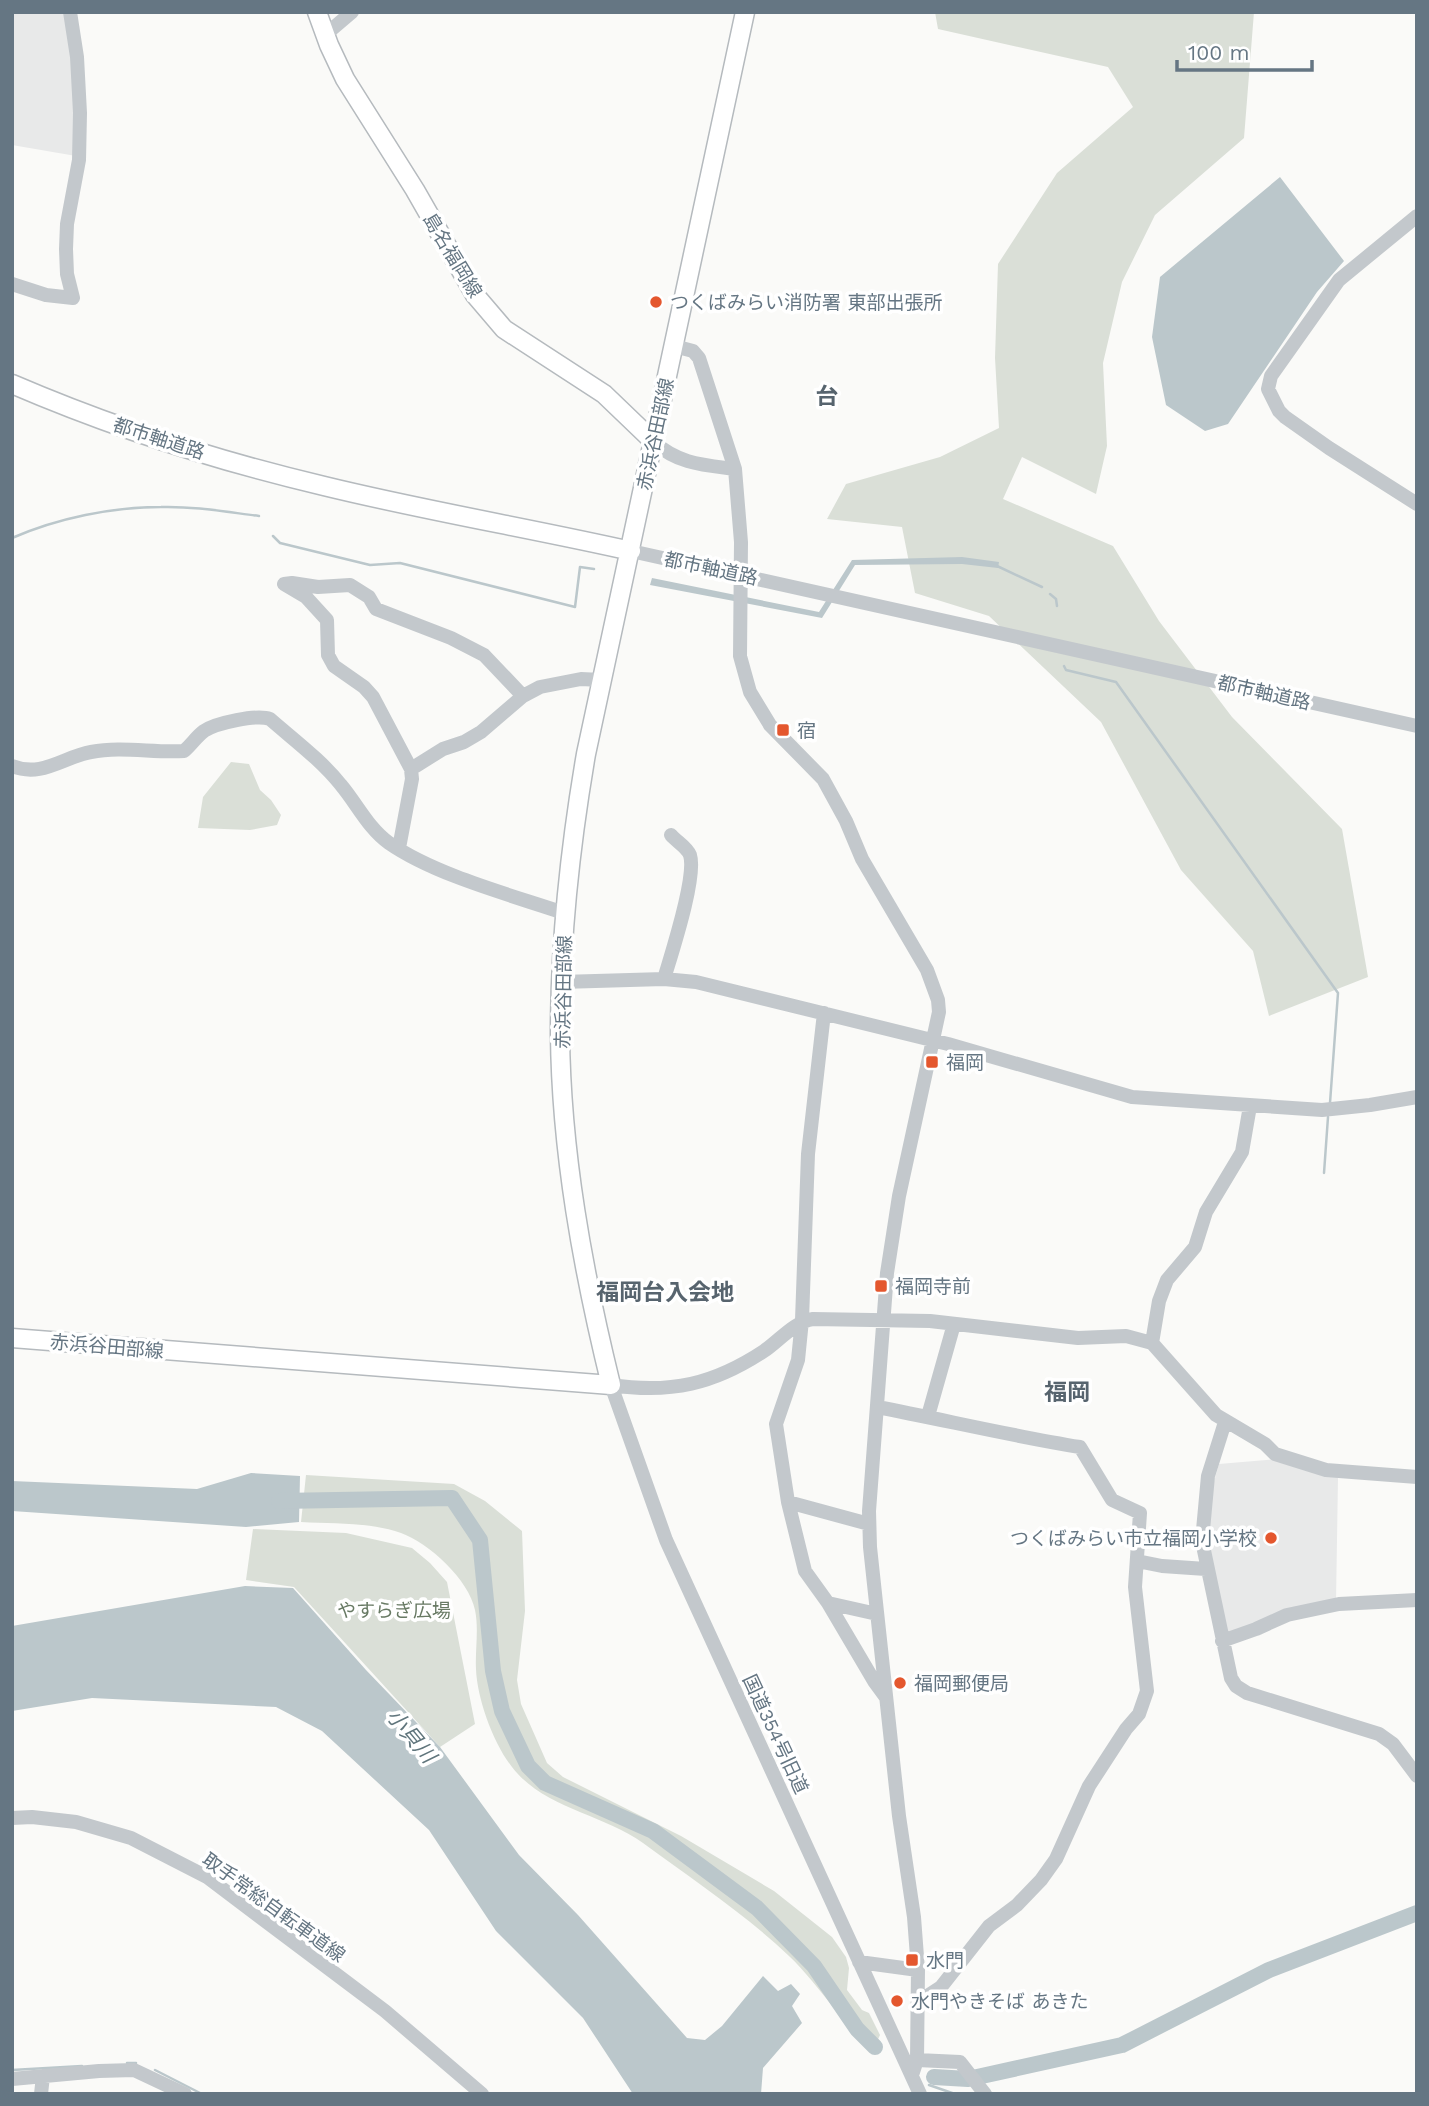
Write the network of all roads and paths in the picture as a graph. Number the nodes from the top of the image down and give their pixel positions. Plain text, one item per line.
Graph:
1 (70, 12) edge
2 (317, 12) edge
3 (352, 12) edge
4 (745, 12) edge
5 (325, 35) junction
6 (1417, 216) edge
7 (12, 284) edge
8 (674, 346) junction
9 (12, 384) edge
10 (654, 442) junction
11 (735, 469) junction
12 (1417, 504) edge
13 (631, 551) junction
14 (741, 574) junction
15 (601, 680) junction
16 (523, 695) junction
17 (1417, 726) edge
18 (12, 766) edge
19 (411, 769) junction
20 (671, 835) dead end
21 (399, 848) junction
22 (565, 913) junction
23 (664, 979) junction
24 (561, 982) junction
25 (824, 1013) junction
26 (934, 1040) junction
27 (1417, 1097) edge
28 (1250, 1106) junction
29 (883, 1319) junction
30 (802, 1320) junction
31 (954, 1324) junction
32 (12, 1338) edge
33 (1152, 1343) junction
34 (611, 1385) junction
35 (877, 1407) junction
36 (928, 1416) junction
37 (1225, 1422) junction
38 (1417, 1477) edge
39 (788, 1502) junction
40 (869, 1524) junction
41 (1137, 1560) junction
42 (1206, 1569) junction
43 (1417, 1600) edge
44 (828, 1603) junction
45 (877, 1614) junction
46 (1222, 1641) junction
47 (886, 1697) junction
48 (1417, 1776) edge
49 (12, 1818) edge
50 (859, 1962) junction
51 (918, 1970) junction
52 (918, 2002) junction
53 (917, 2060) junction
54 (912, 2075) junction
55 (43, 2076) junction
56 (12, 2079) edge
57 (41, 2094) edge
58 (185, 2094) edge
59 (482, 2094) edge
60 (920, 2094) edge
61 (985, 2094) edge

1 - 7 street
2 - 5 main road, 島名福岡線
3 - 5 street
4 - 8 main road, 赤浜谷田部線
5 - 10 main road, 島名福岡線
6 - 12 street
8 - 10 main road, 赤浜谷田部線
8 - 11 street
9 - 13 main road, 都市軸道路
10 - 11 street
10 - 13 main road, 赤浜谷田部線
11 - 14 street
13 - 14 street, 都市軸道路
13 - 15 main road, 赤浜谷田部線
14 - 17 street, 都市軸道路
14 - 26 street
15 - 16 street
15 - 22 main road, 赤浜谷田部線
16 - 19 street
16 - 19 street
18 - 21 street
19 - 21 street
20 - 23 street
21 - 22 street
22 - 24 main road, 赤浜谷田部線
23 - 24 street
23 - 25 street
24 - 34 main road, 赤浜谷田部線
25 - 26 street
25 - 30 street
26 - 28 street
26 - 29 street
27 - 28 street
28 - 33 street
29 - 30 street
29 - 31 street
29 - 35 street
30 - 34 street
30 - 39 street
31 - 33 street
31 - 36 street
32 - 34 main road, 赤浜谷田部線
33 - 37 street
34 - 50 street, 国道354号旧道
35 - 36 street
35 - 40 street
36 - 41 street
37 - 38 street
37 - 42 street
39 - 40 street
39 - 44 street
40 - 45 street
41 - 42 street
41 - 52 street
42 - 46 street
43 - 46 street
44 - 45 street
44 - 47 street
45 - 47 street
46 - 48 street
47 - 51 street
49 - 59 street, 取手常総自転車道線
50 - 51 street
50 - 54 street, 国道354号旧道
51 - 52 street
52 - 53 street
53 - 54 street
53 - 61 street
54 - 60 street, 国道354号旧道
55 - 56 street
55 - 57 street
55 - 58 street

